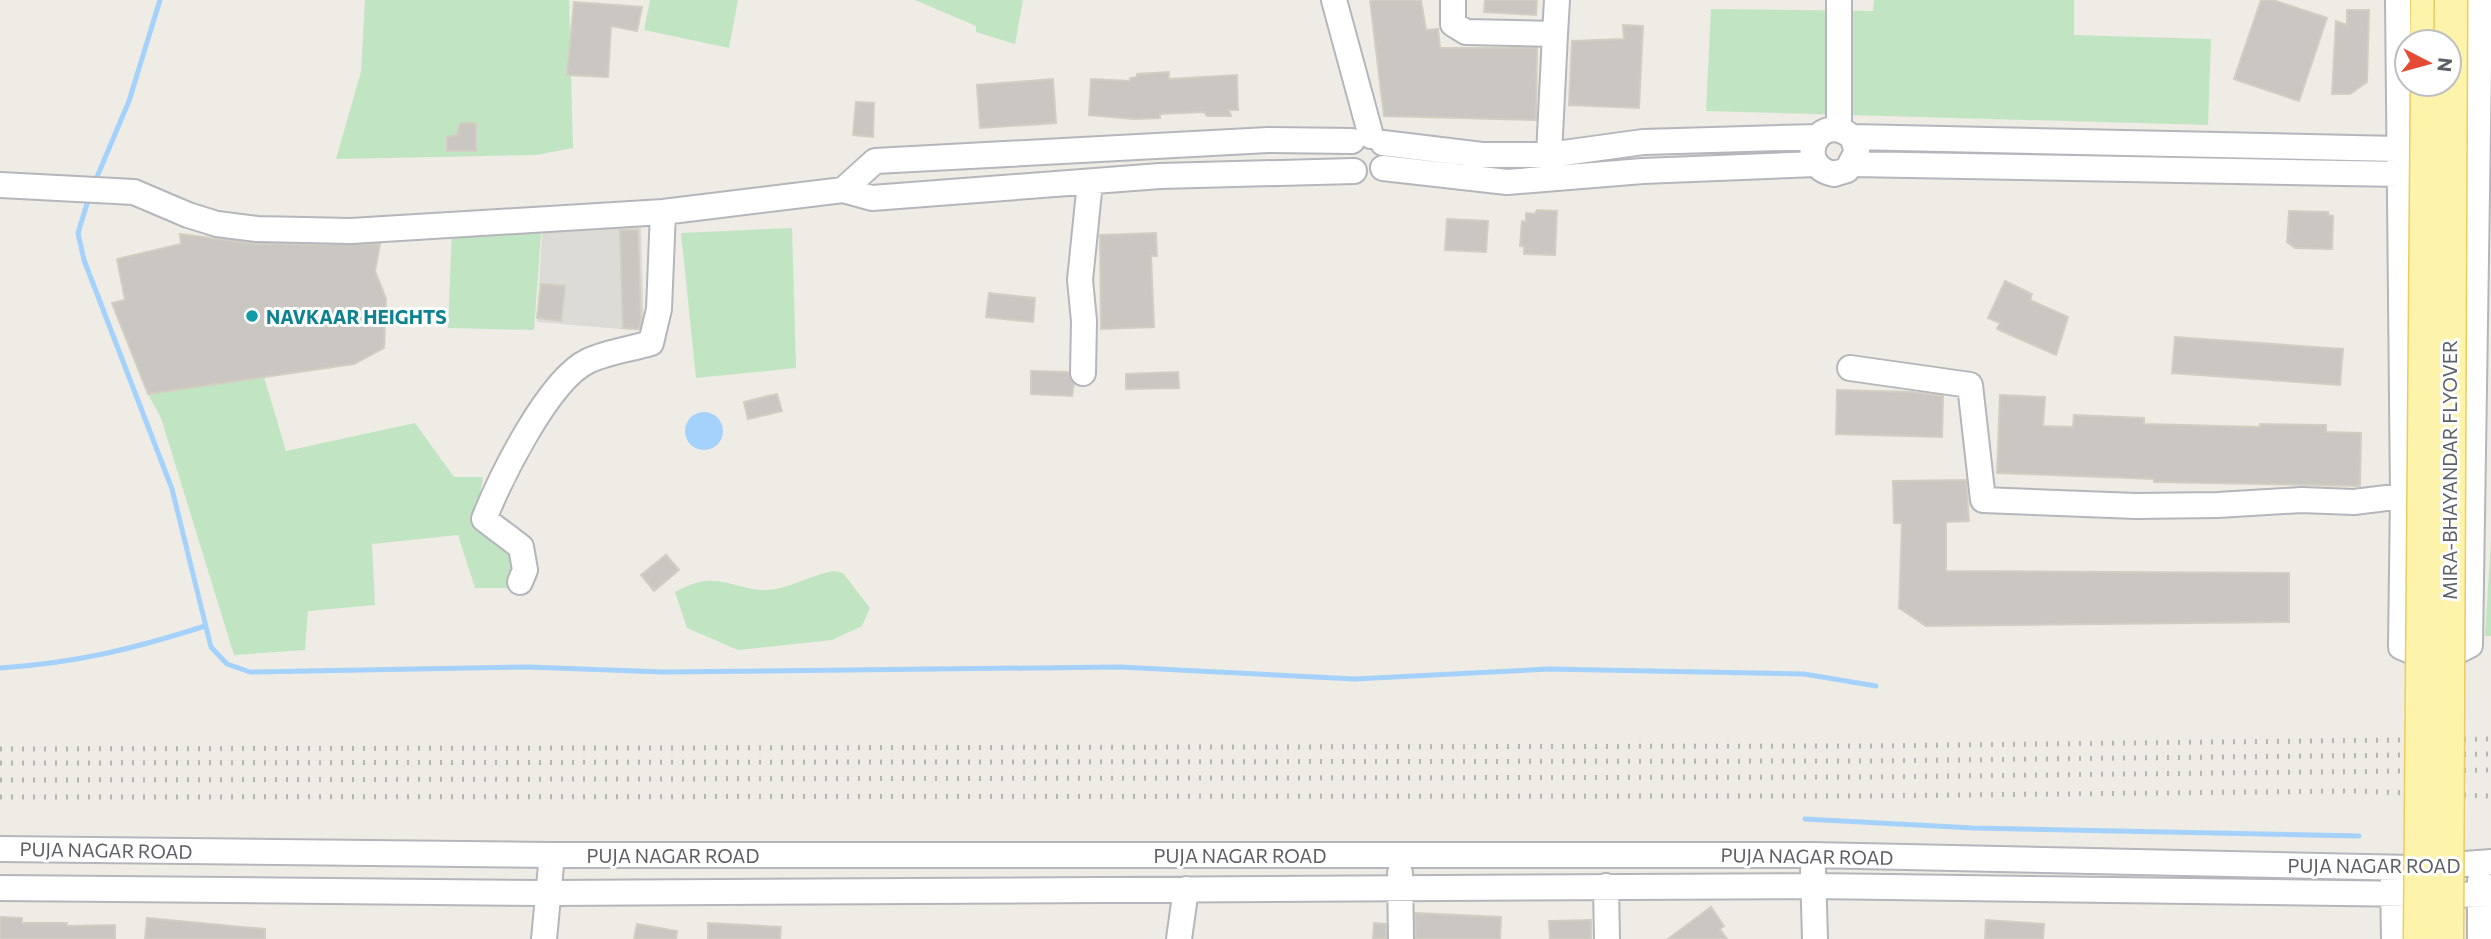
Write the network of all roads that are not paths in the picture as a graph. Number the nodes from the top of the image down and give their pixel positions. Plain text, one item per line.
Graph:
1 (1334, 0) edge
2 (1452, 0) edge
3 (1557, 0) edge
4 (1839, 0) edge
5 (2398, 0) edge
6 (2427, 0) edge
7 (2451, 0) edge
8 (2480, 0) edge
9 (2427, 28) edge
10 (1555, 34) junction
11 (2427, 98) edge
12 (2485, 101) edge
13 (1836, 134) junction
14 (1369, 140) junction
15 (1643, 142) junction
16 (1160, 145) junction
17 (2398, 149) junction
18 (1549, 155) junction
19 (939, 157) junction
20 (1816, 164) junction
21 (1853, 164) junction
22 (1383, 168) junction
23 (1354, 171) junction
24 (1643, 171) junction
25 (2400, 174) junction
26 (1160, 176) junction
27 (1090, 181) junction
28 (0, 185) edge
29 (843, 190) junction
30 (2484, 192) edge
31 (938, 195) junction
32 (663, 212) junction
33 (1850, 368) dead end
34 (1083, 373) dead end
35 (2401, 387) junction
36 (2473, 390) junction
37 (2472, 488) junction
38 (2403, 496) junction
39 (520, 582) dead end
40 (0, 849) edge
41 (552, 855) junction
42 (1401, 855) junction
43 (1813, 855) junction
44 (2486, 863) edge
45 (2393, 867) junction
46 (1606, 886) junction
47 (1814, 886) junction
48 (1400, 887) junction
49 (0, 888) edge
50 (1186, 889) junction
51 (548, 893) junction
52 (2393, 895) junction
53 (2485, 912) edge
54 (544, 939) edge
55 (1179, 939) edge
56 (1401, 939) edge
57 (1607, 939) edge
58 (1815, 939) edge
59 (2394, 939) edge
60 (2420, 939) edge
61 (2447, 939) edge

1 - 14 street
2 - 10 street
3 - 10 street
4 - 13 street
5 - 17 street
6 - 9 main road
7 - 61 main road, MIRA-BHAYANDAR FLYOVER, bridge
8 - 12 street
10 - 18 street
11 - 60 main road, MIRA-BHAYANDAR FLYOVER, bridge
12 - 30 street
13 - 15 street
13 - 17 street
13 - 20 street
13 - 21 street
14 - 16 street
14 - 18 street
14 - 22 street
14 - 23 street
15 - 18 street
15 - 24 street
16 - 19 street
16 - 26 street
17 - 25 street
19 - 29 street
19 - 31 street
20 - 21 street
20 - 24 street
21 - 25 street
22 - 23 street
22 - 24 street
23 - 26 street
25 - 35 street
26 - 27 street
27 - 31 street
27 - 34 street
28 - 32 street
29 - 31 street
29 - 32 street
30 - 36 street
32 - 39 street
33 - 38 street
35 - 36 street
35 - 38 street
36 - 37 street
37 - 38 street
37 - 38 street
40 - 41 street, PUJA NAGAR ROAD
41 - 42 street, PUJA NAGAR ROAD
41 - 51 street
42 - 43 street, PUJA NAGAR ROAD
42 - 48 street
43 - 45 street, PUJA NAGAR ROAD
43 - 47 street
44 - 45 street, PUJA NAGAR ROAD
44 - 53 street
45 - 52 street
46 - 47 street, PUJA NAGAR ROAD
46 - 48 street, PUJA NAGAR ROAD
46 - 57 street
47 - 52 street, PUJA NAGAR ROAD
47 - 58 street
48 - 50 street, PUJA NAGAR ROAD
48 - 56 street
49 - 51 street, PUJA NAGAR ROAD
50 - 51 street, PUJA NAGAR ROAD
50 - 55 street
51 - 54 street
52 - 53 street, PUJA NAGAR ROAD
52 - 59 street

